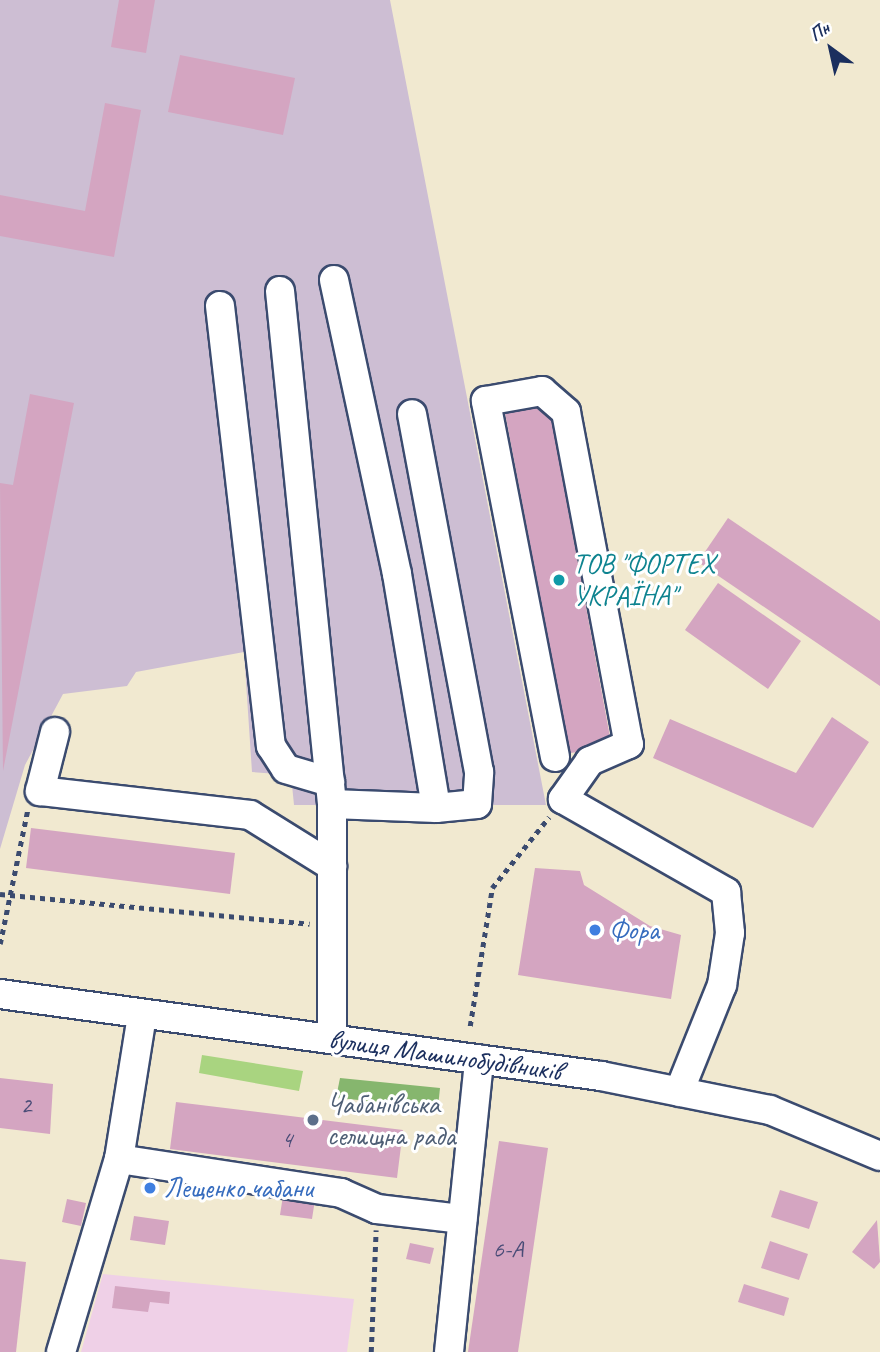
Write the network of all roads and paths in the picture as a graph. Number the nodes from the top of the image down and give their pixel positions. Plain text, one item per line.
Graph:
1 (334, 280) dead end
2 (280, 291) dead end
3 (220, 306) dead end
4 (412, 414) dead end
5 (55, 732) dead end
6 (555, 757) dead end
7 (40, 790) junction
8 (331, 793) junction
9 (562, 800) junction
10 (436, 808) junction
11 (332, 866) junction
12 (0, 894) edge
13 (7, 895) junction
14 (332, 926) junction
15 (0, 944) edge
16 (0, 994) edge
17 (142, 1015) junction
18 (470, 1026) dead end
19 (332, 1040) junction
20 (479, 1060) junction
21 (679, 1092) junction
22 (880, 1156) edge
23 (119, 1159) junction
24 (377, 1209) junction
25 (463, 1219) junction
26 (61, 1352) edge
27 (371, 1352) edge
28 (449, 1352) edge

1 - 10 street
2 - 8 street
3 - 8 street
4 - 10 street
5 - 7 street
6 - 9 street
7 - 11 street
7 - 13 path
8 - 10 street
8 - 11 street
9 - 18 path
9 - 21 street
11 - 14 street
12 - 13 path
13 - 14 path
13 - 15 path
14 - 19 street
16 - 17 street, вулиця Машинобудівників
17 - 19 street, вулиця Машинобудівників
17 - 23 street
19 - 20 street, вулиця Машинобудівників
20 - 21 street, вулиця Машинобудівників
20 - 25 street
21 - 22 street, вулиця Машинобудівників
23 - 24 street
23 - 26 street
24 - 25 street
24 - 27 path
25 - 28 street

